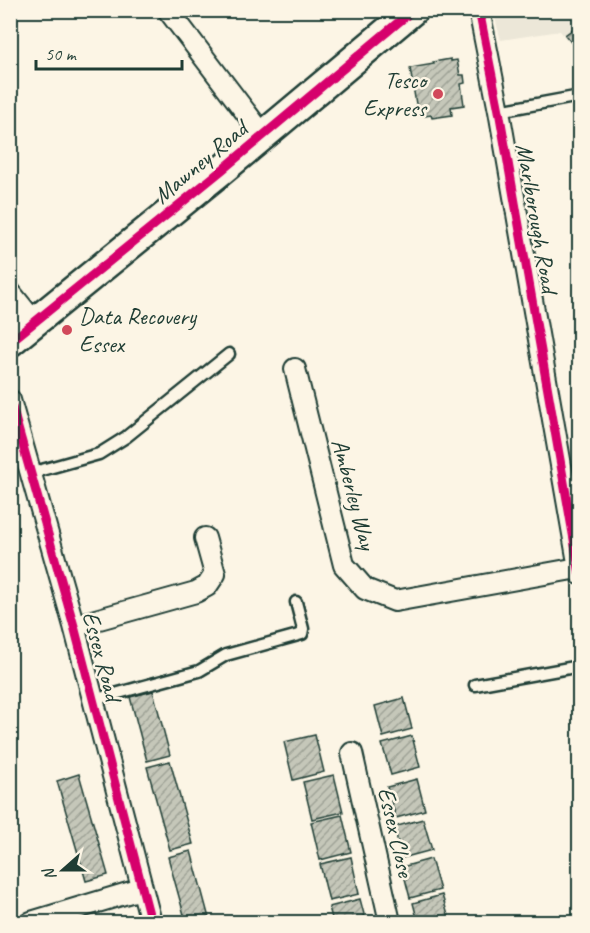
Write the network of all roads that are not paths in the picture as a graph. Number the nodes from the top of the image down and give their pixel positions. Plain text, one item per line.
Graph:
1 (168, 10) edge
2 (413, 10) edge
3 (479, 10) edge
4 (579, 96) edge
5 (499, 111) junction
6 (263, 135) junction
7 (10, 292) edge
8 (34, 322) junction
9 (10, 342) edge
10 (229, 354) dead end
11 (295, 369) dead end
12 (10, 400) edge
13 (31, 473) junction
14 (571, 475) edge
15 (205, 538) dead end
16 (579, 571) edge
17 (296, 602) dead end
18 (74, 626) junction
19 (579, 666) edge
20 (475, 685) dead end
21 (93, 700) junction
22 (352, 753) dead end
23 (141, 889) junction
24 (31, 922) edge
25 (151, 922) edge
26 (390, 922) edge

1 - 6 street
2 - 6 street, Mawney Road
3 - 5 street, Marlborough Road
4 - 5 lane
5 - 14 street, Marlborough Road
6 - 8 street, Mawney Road
7 - 8 street
8 - 9 street, Mawney Road
10 - 13 lane
11 - 16 street, Amberley Way
12 - 13 street, Essex Road
13 - 18 street, Essex Road
14 - 16 street, Marlborough Road
15 - 18 street
17 - 21 lane
18 - 21 street, Essex Road
19 - 20 lane
21 - 23 street, Essex Road
22 - 26 street, Essex Close
23 - 24 street
23 - 25 street, Essex Road

